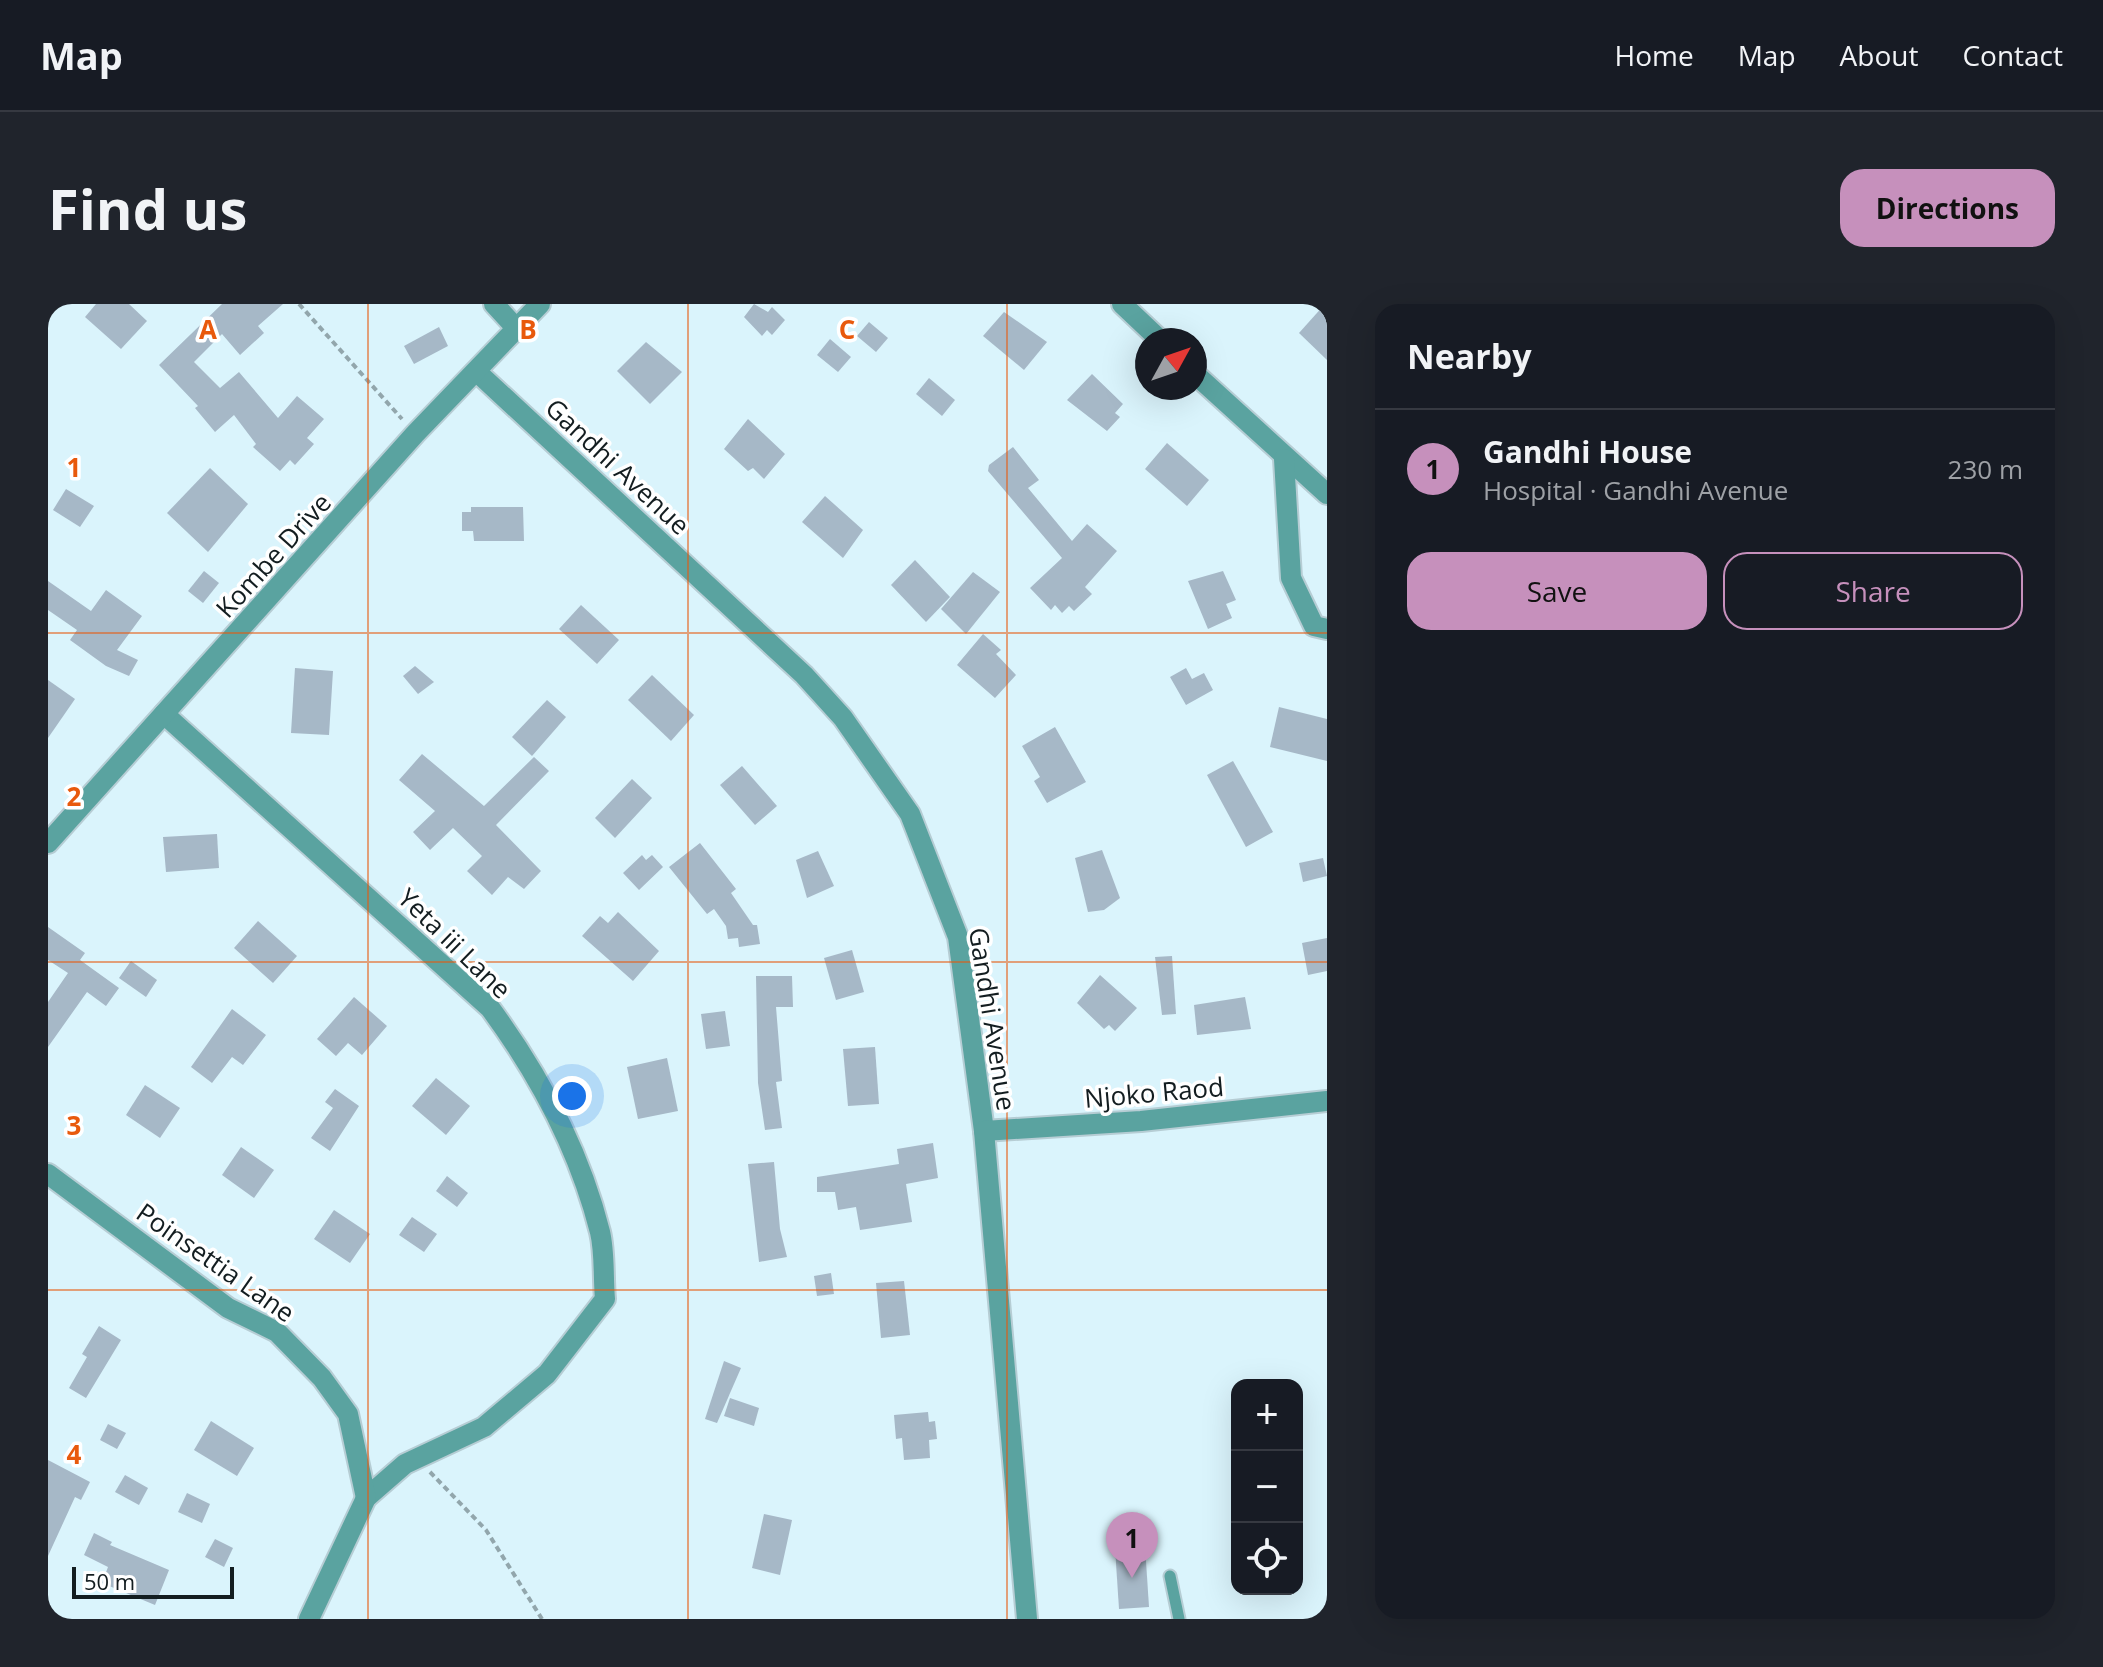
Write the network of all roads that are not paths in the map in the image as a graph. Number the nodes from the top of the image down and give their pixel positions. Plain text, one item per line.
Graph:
1 (494, 304) edge
2 (540, 304) edge
3 (1122, 304) edge
4 (1147, 328) edge
5 (517, 329) junction
6 (477, 372) junction
7 (1207, 385) edge
8 (1284, 459) junction
9 (1327, 494) edge
10 (1327, 629) edge
11 (164, 714) junction
12 (48, 843) edge
13 (1327, 1101) edge
14 (984, 1131) junction
15 (48, 1174) edge
16 (366, 1498) junction
17 (1170, 1576) dead end
18 (309, 1619) edge
19 (1027, 1619) edge
20 (1179, 1619) edge

1 - 5 street
2 - 5 street, Kombe Drive
3 - 4 street
5 - 6 street, Kombe Drive
6 - 11 street, Kombe Drive
6 - 14 street, Gandhi Avenue
7 - 8 street
8 - 9 street
8 - 10 street
11 - 12 street, Kombe Drive
11 - 16 street, Yeta iii Lane
13 - 14 street, Njoko Raod
14 - 19 street, Gandhi Avenue
15 - 16 street, Poinsettia Lane
16 - 18 street
17 - 20 lane

